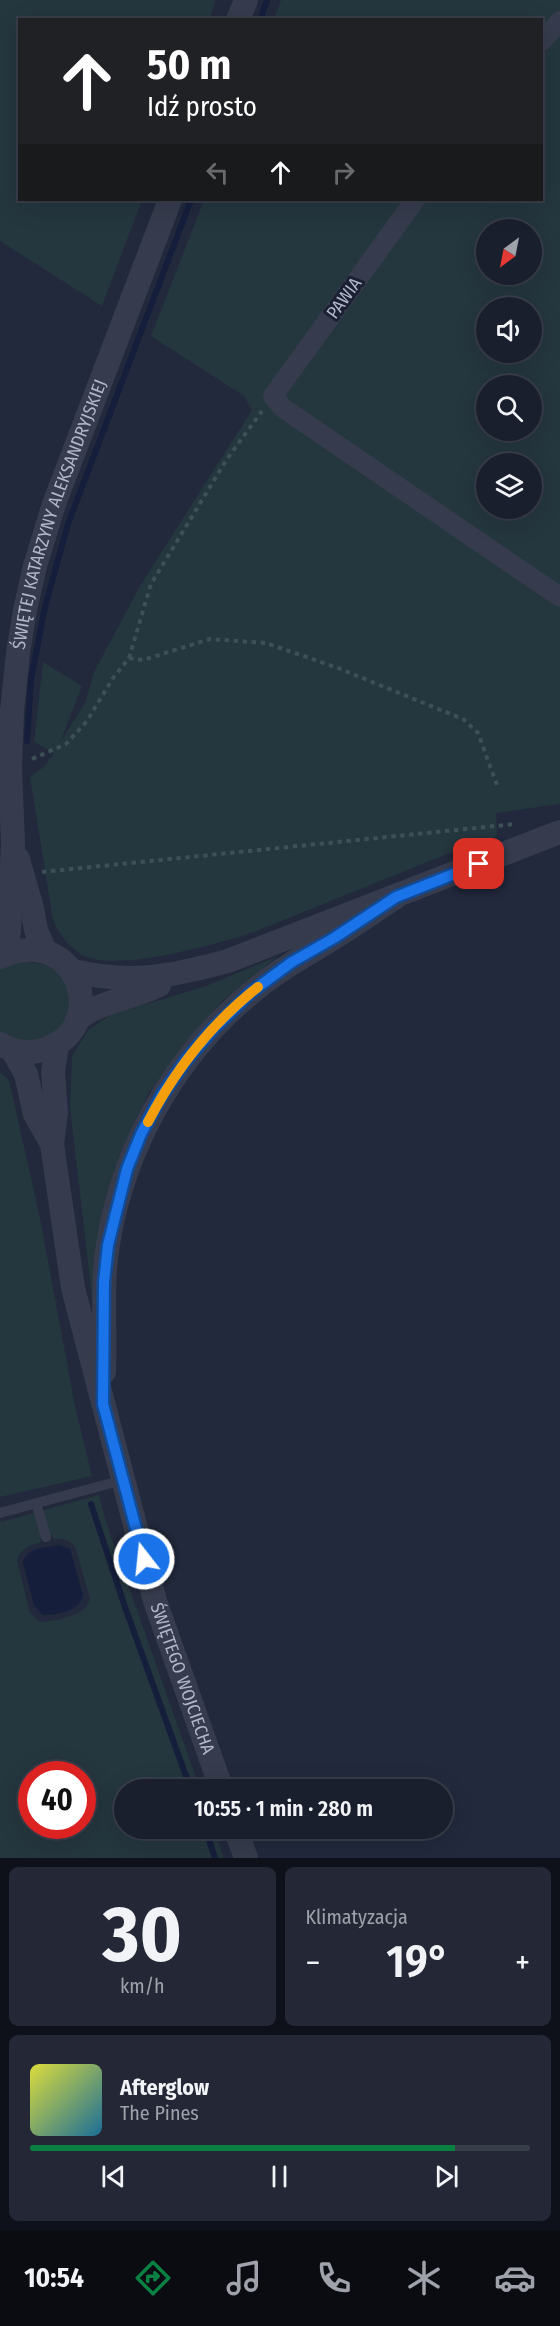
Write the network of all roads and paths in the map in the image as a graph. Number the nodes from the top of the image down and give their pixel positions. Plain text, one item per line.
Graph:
1 (246, 0) edge
2 (239, 18) edge
3 (560, 21) edge
4 (543, 40) edge
5 (170, 201) edge
6 (414, 201) edge
7 (273, 396) junction
8 (560, 597) edge
9 (129, 658) junction
10 (10, 768) junction
11 (498, 788) dead end
12 (521, 823) dead end
13 (560, 832) edge
14 (13, 843) junction
15 (38, 873) dead end
16 (396, 897) junction
17 (45, 951) junction
18 (0, 956) edge
19 (73, 971) junction
20 (185, 973) junction
21 (77, 1020) junction
22 (57, 1045) junction
23 (6, 1047) edge
24 (52, 1144) junction
25 (103, 1404) junction
26 (123, 1480) junction
27 (36, 1503) junction
28 (0, 1513) edge
29 (46, 1537) dead end
30 (218, 1779) edge
31 (240, 1839) edge
32 (246, 1858) edge

1 - 2 street
3 - 4 street
5 - 10 street, ŚWIĘTEJ KATARZYNY ALEKSANDRYJSKIEJ
6 - 7 street, PAWIA
7 - 8 street
7 - 9 path
9 - 10 path
9 - 11 path
10 - 14 street, ŚWIĘTEJ KATARZYNY ALEKSANDRYJSKIEJ
12 - 15 path
13 - 16 street
14 - 17 street, ŚWIĘTEJ KATARZYNY ALEKSANDRYJSKIEJ
14 - 18 street, ŚWIĘTEJ KATARZYNY ALEKSANDRYJSKIEJ
16 - 20 street
16 - 25 street
17 - 18 street
17 - 19 street
19 - 20 street
19 - 21 street
20 - 21 street
21 - 22 street
22 - 23 street
22 - 24 street, ŚWIĘTEGO WOJCIECHA
23 - 24 street, ŚWIĘTEGO WOJCIECHA
24 - 25 street, ŚWIĘTEGO WOJCIECHA
25 - 26 street, ŚWIĘTEGO WOJCIECHA
26 - 27 lane
26 - 30 street, ŚWIĘTEGO WOJCIECHA
27 - 28 lane
27 - 29 lane
31 - 32 street

